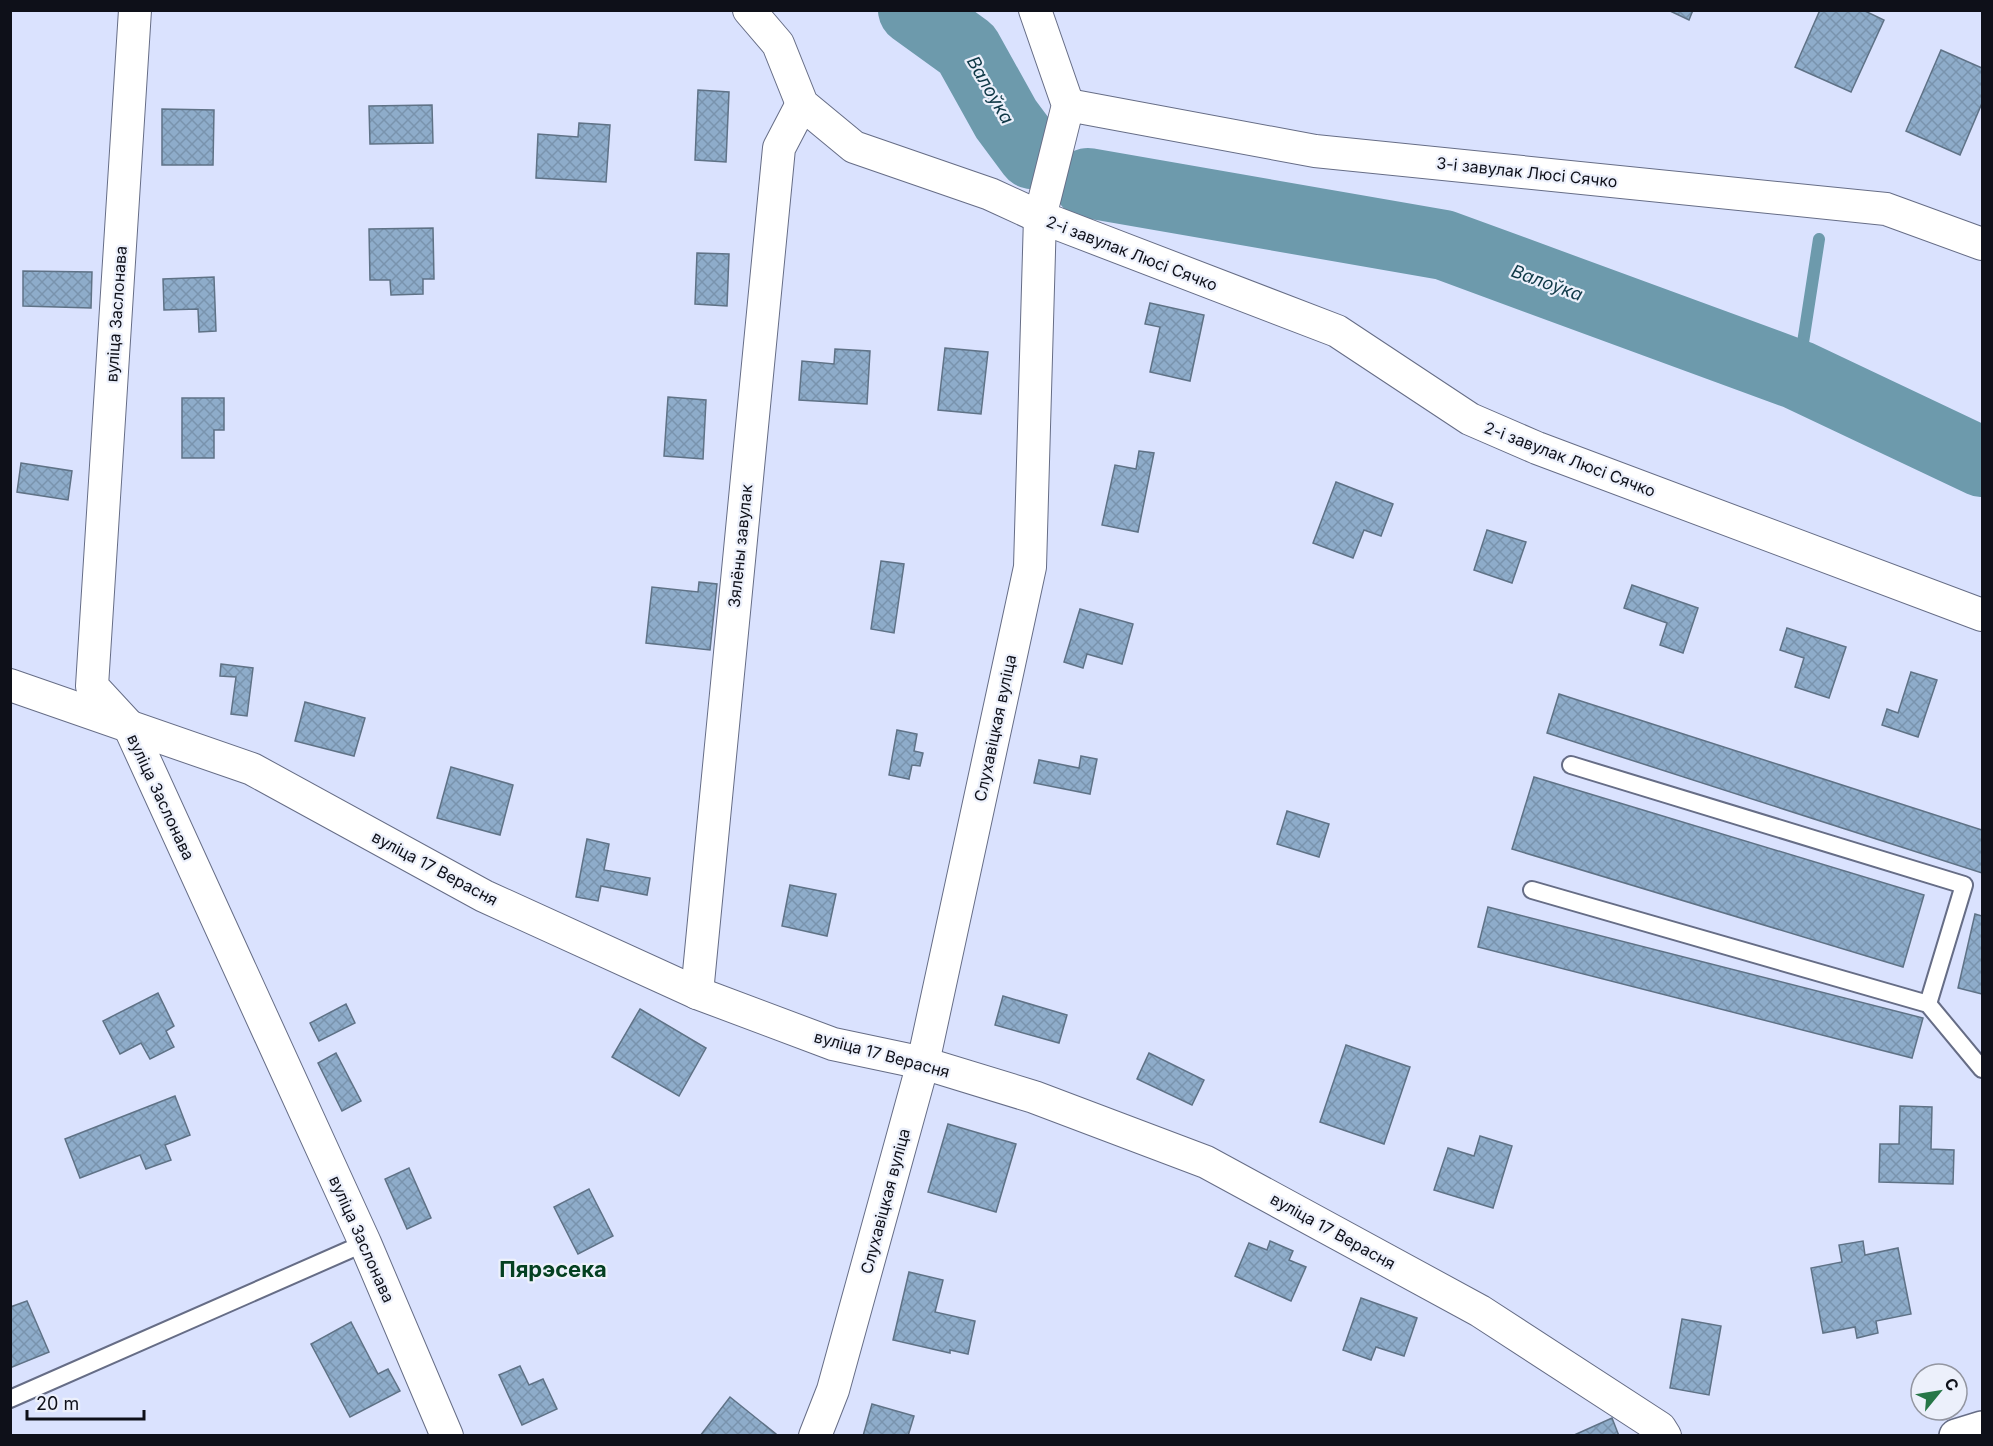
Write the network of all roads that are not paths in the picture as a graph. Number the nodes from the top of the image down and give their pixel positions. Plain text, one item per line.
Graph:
1 (135, 10) edge
2 (749, 10) edge
3 (1035, 10) edge
4 (802, 104) junction
5 (1068, 105) junction
6 (1040, 217) junction
7 (1983, 244) edge
8 (1983, 615) edge
9 (10, 685) edge
10 (129, 726) junction
11 (1571, 765) dead end
12 (1532, 890) dead end
13 (697, 993) junction
14 (1929, 1004) junction
15 (922, 1063) junction
16 (1983, 1069) edge
17 (365, 1243) junction
18 (10, 1399) edge
19 (1983, 1428) edge
20 (447, 1436) edge
21 (815, 1436) edge
22 (1665, 1436) edge
23 (1956, 1436) edge

1 - 10 street, вуліца Заслонава
2 - 4 street
3 - 5 street
4 - 6 street, 2-і завулак Люсі Сячко
4 - 13 street, Зялёны завулак
5 - 6 street, Слухавіцкая вуліца
5 - 7 street, 3-і завулак Люсі Сячко
6 - 8 street, 2-і завулак Люсі Сячко
6 - 15 street, Слухавіцкая вуліца
9 - 10 street, вуліца 17 Верасня
10 - 13 street, вуліца 17 Верасня
10 - 17 street, вуліца Заслонава
11 - 14 lane
12 - 14 lane
13 - 15 street, вуліца 17 Верасня
14 - 16 lane
15 - 21 street, Слухавіцкая вуліца
15 - 22 street, вуліца 17 Верасня
17 - 18 lane
17 - 20 street, вуліца Заслонава
19 - 23 main road

